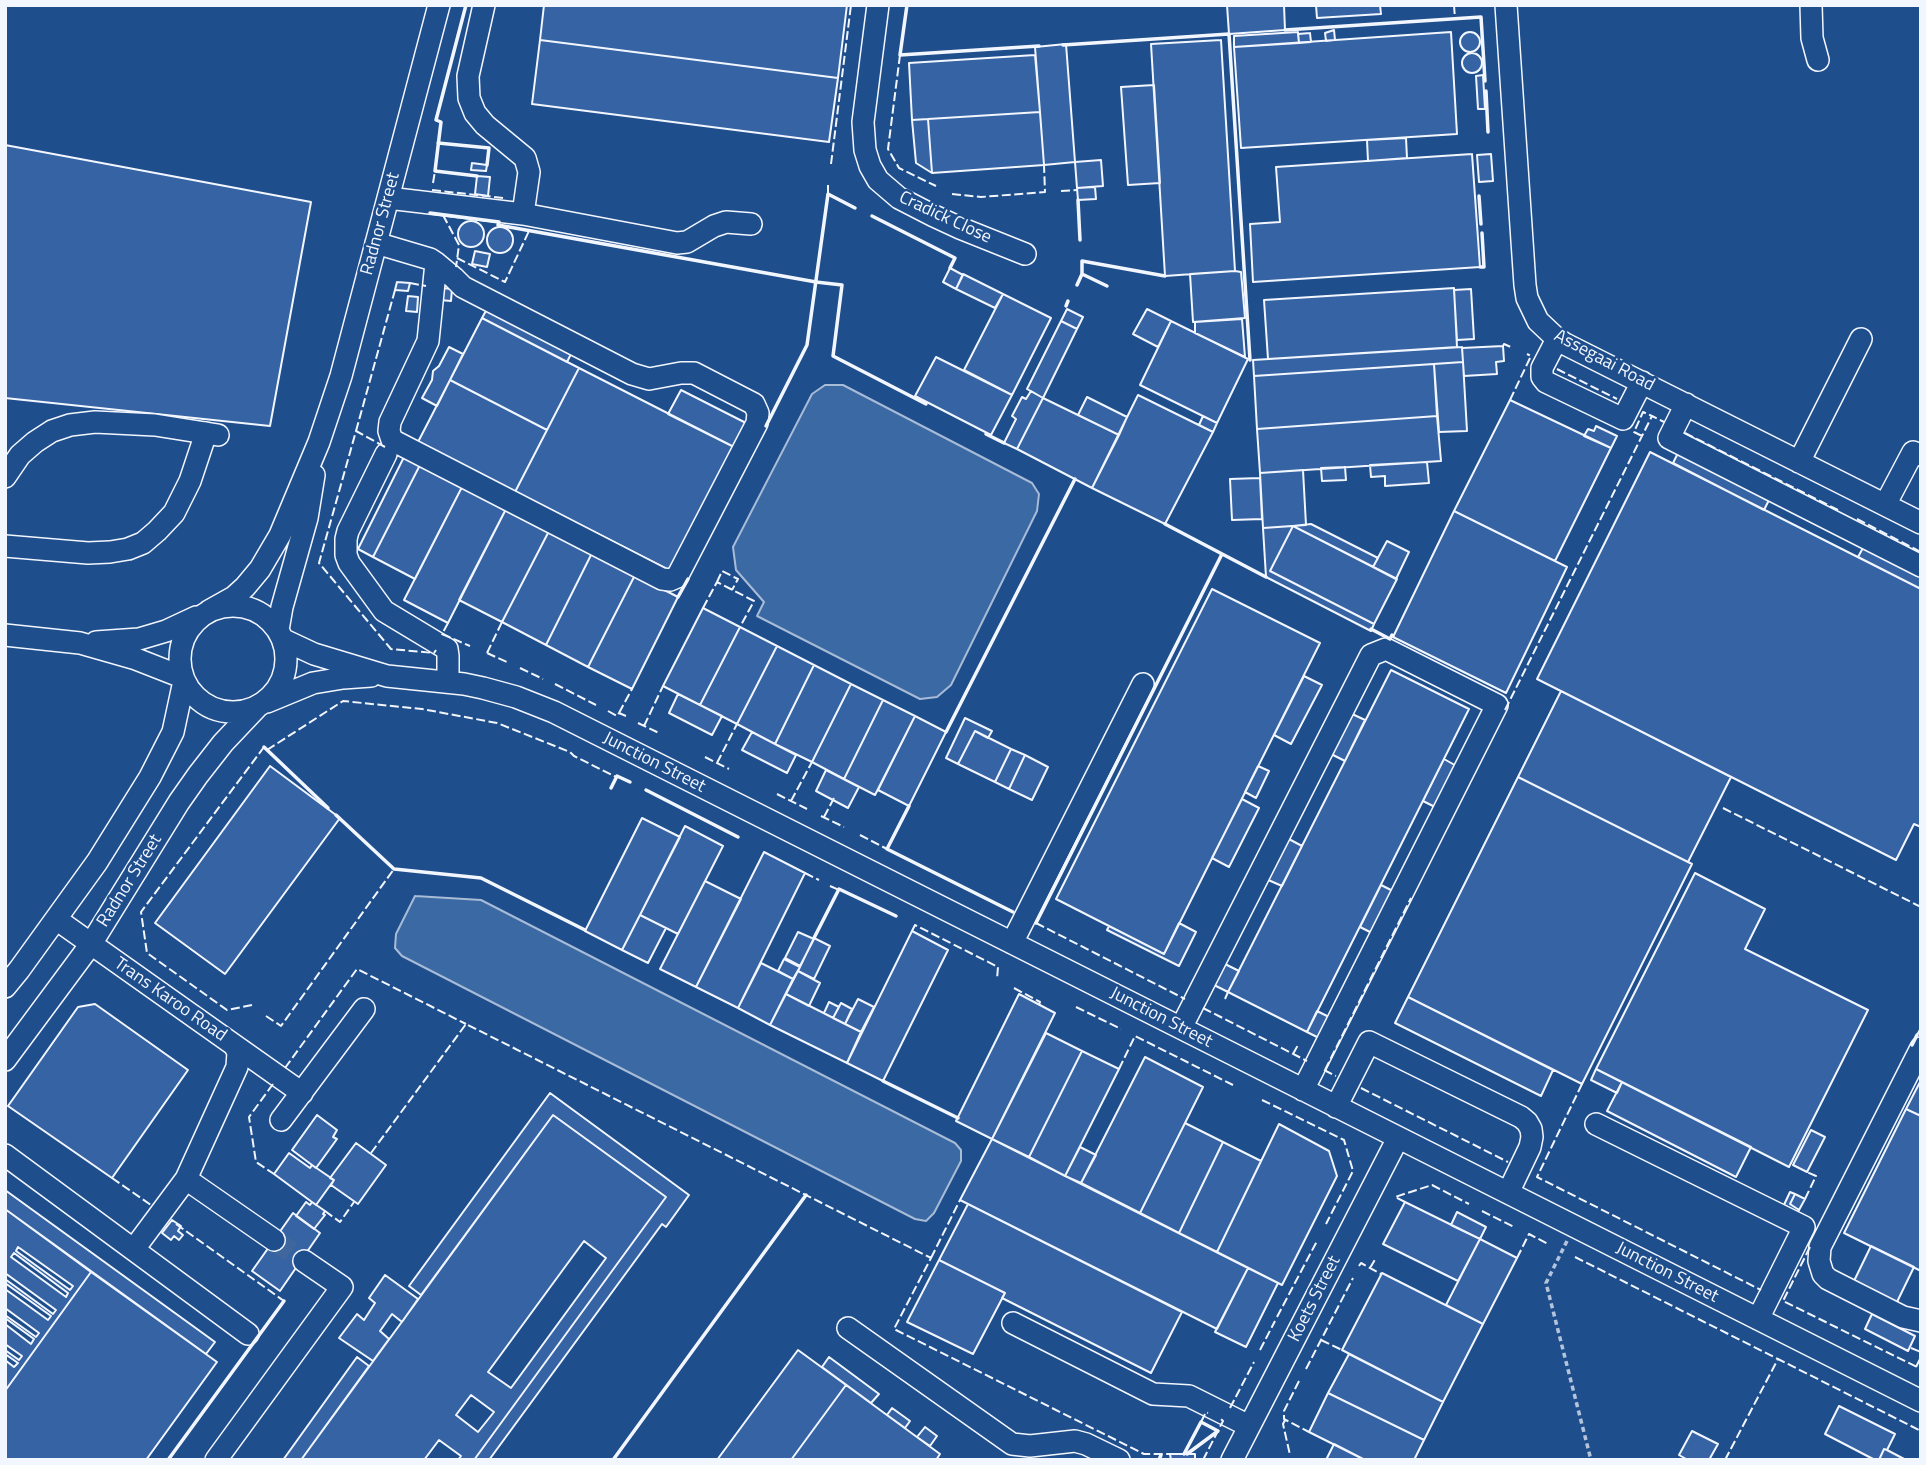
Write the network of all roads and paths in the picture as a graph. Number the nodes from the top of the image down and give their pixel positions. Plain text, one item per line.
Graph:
1 (439, 5) edge
2 (484, 5) edge
3 (878, 5) edge
4 (1489, 5) edge
5 (1496, 5) edge
6 (1506, 5) edge
7 (1811, 5) edge
8 (1818, 60) dead end
9 (388, 198) junction
10 (523, 214) junction
11 (751, 224) dead end
12 (376, 243) junction
13 (1025, 254) dead end
14 (436, 263) junction
15 (1861, 338) dead end
16 (1557, 339) junction
17 (1642, 382) junction
18 (1686, 404) junction
19 (319, 442) junction
20 (386, 454) dead end
21 (1921, 455) edge
22 (1799, 462) junction
23 (5, 477) edge
24 (1859, 492) junction
25 (1885, 505) junction
26 (1921, 523) edge
27 (1841, 526) junction
28 (5, 546) edge
29 (1921, 566) edge
30 (207, 612) junction
31 (5, 635) edge
32 (280, 635) junction
33 (80, 643) junction
34 (387, 676) junction
35 (183, 679) junction
36 (448, 682) junction
37 (1143, 684) dead end
38 (260, 705) junction
39 (56, 919) junction
40 (1012, 943) junction
41 (90, 944) junction
42 (5, 987) edge
43 (364, 1009) dead end
44 (1181, 1028) junction
45 (234, 1045) junction
46 (1921, 1048) edge
47 (5, 1059) edge
48 (1303, 1090) junction
49 (302, 1093) junction
50 (1336, 1107) junction
51 (281, 1121) dead end
52 (1596, 1124) dead end
53 (1398, 1138) junction
54 (5, 1155) edge
55 (186, 1179) junction
56 (1508, 1193) junction
57 (1574, 1227) junction
58 (274, 1240) tunnel mouth
59 (134, 1249) junction
60 (304, 1261) tunnel mouth
61 (1758, 1319) junction
62 (1921, 1321) edge
63 (1013, 1323) dead end
64 (848, 1328) dead end
65 (248, 1334) dead end
66 (1921, 1401) edge
67 (1249, 1426) junction
68 (216, 1460) edge
69 (1119, 1460) edge
70 (1232, 1460) edge
71 (1591, 1460) edge

1 - 9 street, Radnor Street
2 - 10 street
3 - 13 street, Cradick Close
4 - 5 street
6 - 16 street, Assegaai Road
7 - 8 street
9 - 10 street
9 - 12 street, Radnor Street
10 - 11 street
12 - 14 street
12 - 19 street, Radnor Street
14 - 14 street
15 - 22 street
16 - 17 street, Assegaai Road
16 - 17 street
17 - 18 street, Assegaai Road
18 - 22 street, Assegaai Road
18 - 27 street
19 - 30 street, Radnor Street
19 - 32 street, Radnor Street
20 - 36 street
21 - 25 street
22 - 24 street, Assegaai Road
23 - 28 street
24 - 25 street, Assegaai Road
24 - 27 street
25 - 26 street, Assegaai Road
27 - 29 street
30 - 32 street
30 - 33 street
30 - 35 street
31 - 33 street
32 - 34 street, Junction Street
32 - 38 street
33 - 35 street
34 - 36 street, Junction Street
34 - 38 street, Junction Street
35 - 38 street
35 - 39 street
36 - 40 street, Junction Street
37 - 40 street
38 - 41 street, Radnor Street
39 - 41 street, Trans Karoo Road
39 - 42 street
40 - 44 street, Junction Street
41 - 45 street, Trans Karoo Road
41 - 47 street, Radnor Street
43 - 49 street
44 - 48 street, Junction Street
44 - 48 street
45 - 49 street
45 - 55 street, Trans Karoo Road
46 - 62 street
48 - 50 street, Junction Street
49 - 51 street
50 - 53 street, Junction Street
50 - 56 street
52 - 61 street
53 - 56 street, Junction Street
53 - 67 street, Koets Street
54 - 59 street
55 - 58 street
55 - 59 street, Trans Karoo Road
56 - 57 street, Junction Street
57 - 61 street, Junction Street
57 - 71 path
59 - 65 street
60 - 68 street
61 - 66 street, Junction Street
63 - 67 street
64 - 69 street
67 - 70 street, Koets Street

